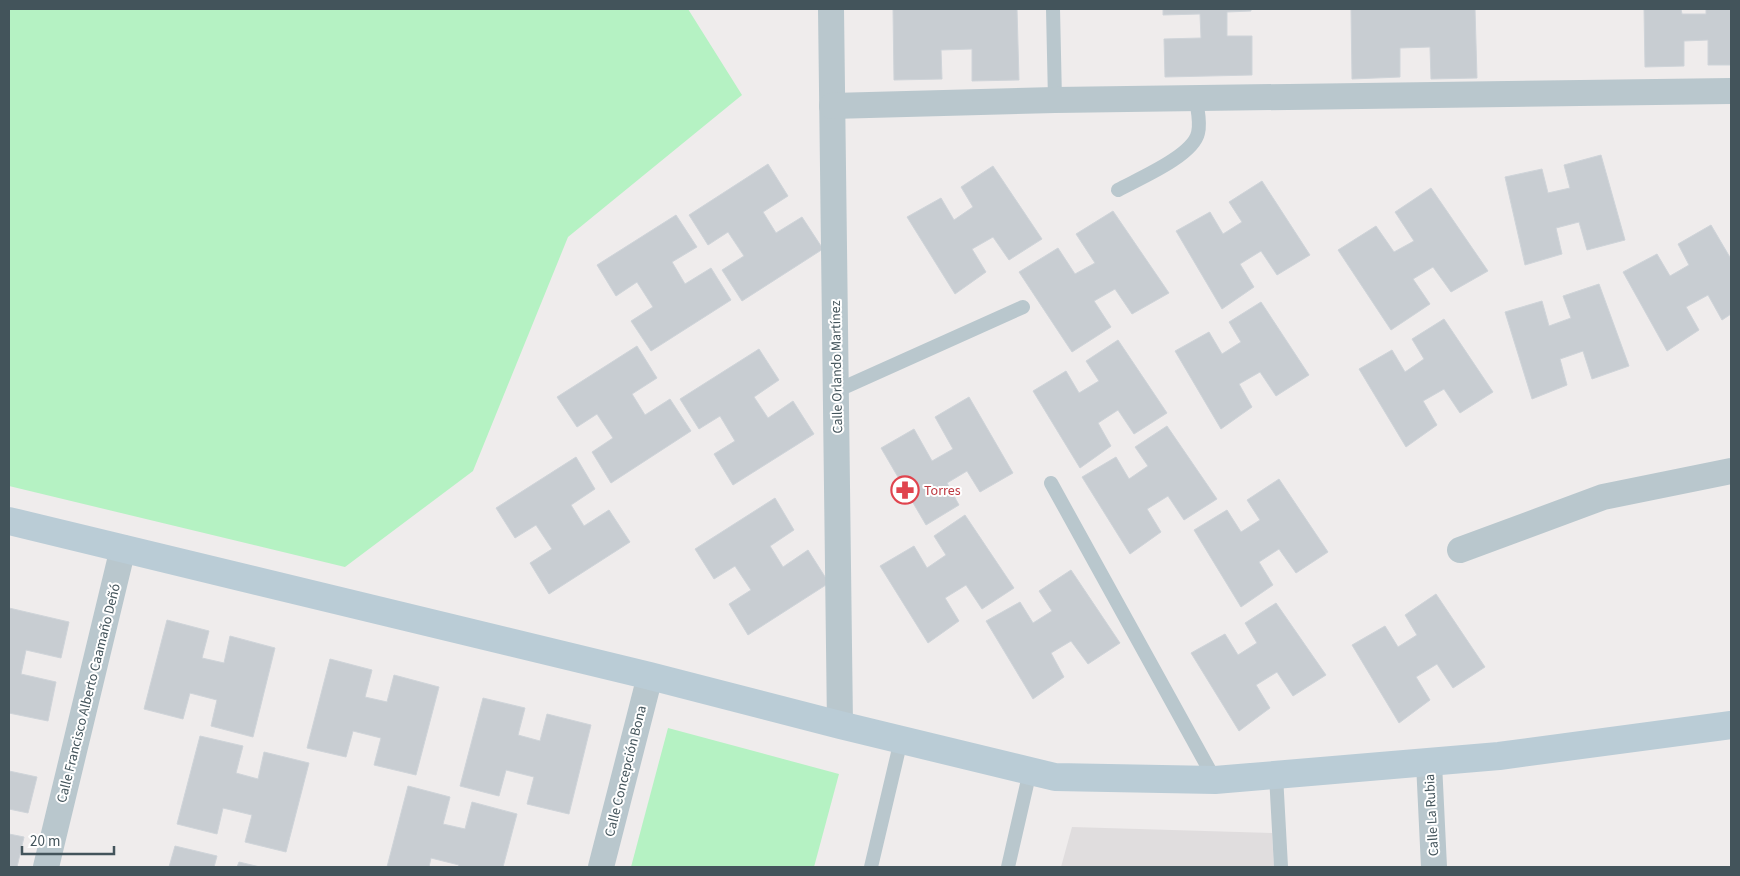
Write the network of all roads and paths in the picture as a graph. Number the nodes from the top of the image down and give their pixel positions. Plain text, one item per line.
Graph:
1 (831, 9) edge
2 (1053, 9) edge
3 (1731, 91) edge
4 (1196, 98) junction
5 (1055, 100) junction
6 (832, 106) junction
7 (1118, 190) dead end
8 (1023, 307) dead end
9 (836, 391) junction
10 (1731, 471) edge
11 (1050, 483) dead end
12 (9, 521) edge
13 (123, 548) junction
14 (1460, 550) dead end
15 (650, 676) junction
16 (840, 725) junction
17 (1731, 725) edge
18 (901, 740) junction
19 (1429, 762) junction
20 (1030, 771) junction
21 (1276, 775) junction
22 (1215, 780) junction
23 (46, 867) edge
24 (601, 867) edge
25 (871, 867) edge
26 (1008, 867) edge
27 (1281, 867) edge
28 (1434, 867) edge

1 - 6 street, Calle Orlando Martínez
2 - 5 lane
3 - 4 street
4 - 5 street
4 - 7 lane
5 - 6 street
6 - 9 street, Calle Orlando Martínez
8 - 9 lane
9 - 16 street, Calle Orlando Martínez
10 - 14 street
11 - 22 lane
12 - 13 street
13 - 15 street
13 - 23 street, Calle Francisco Alberto Caamaño Deñó
15 - 16 street
15 - 24 street, Calle Concepción Bona
16 - 18 street
17 - 19 street
18 - 20 street
18 - 25 lane
19 - 21 street
19 - 28 street, Calle La Rubia
20 - 22 street
20 - 26 lane
21 - 22 street
21 - 27 lane

